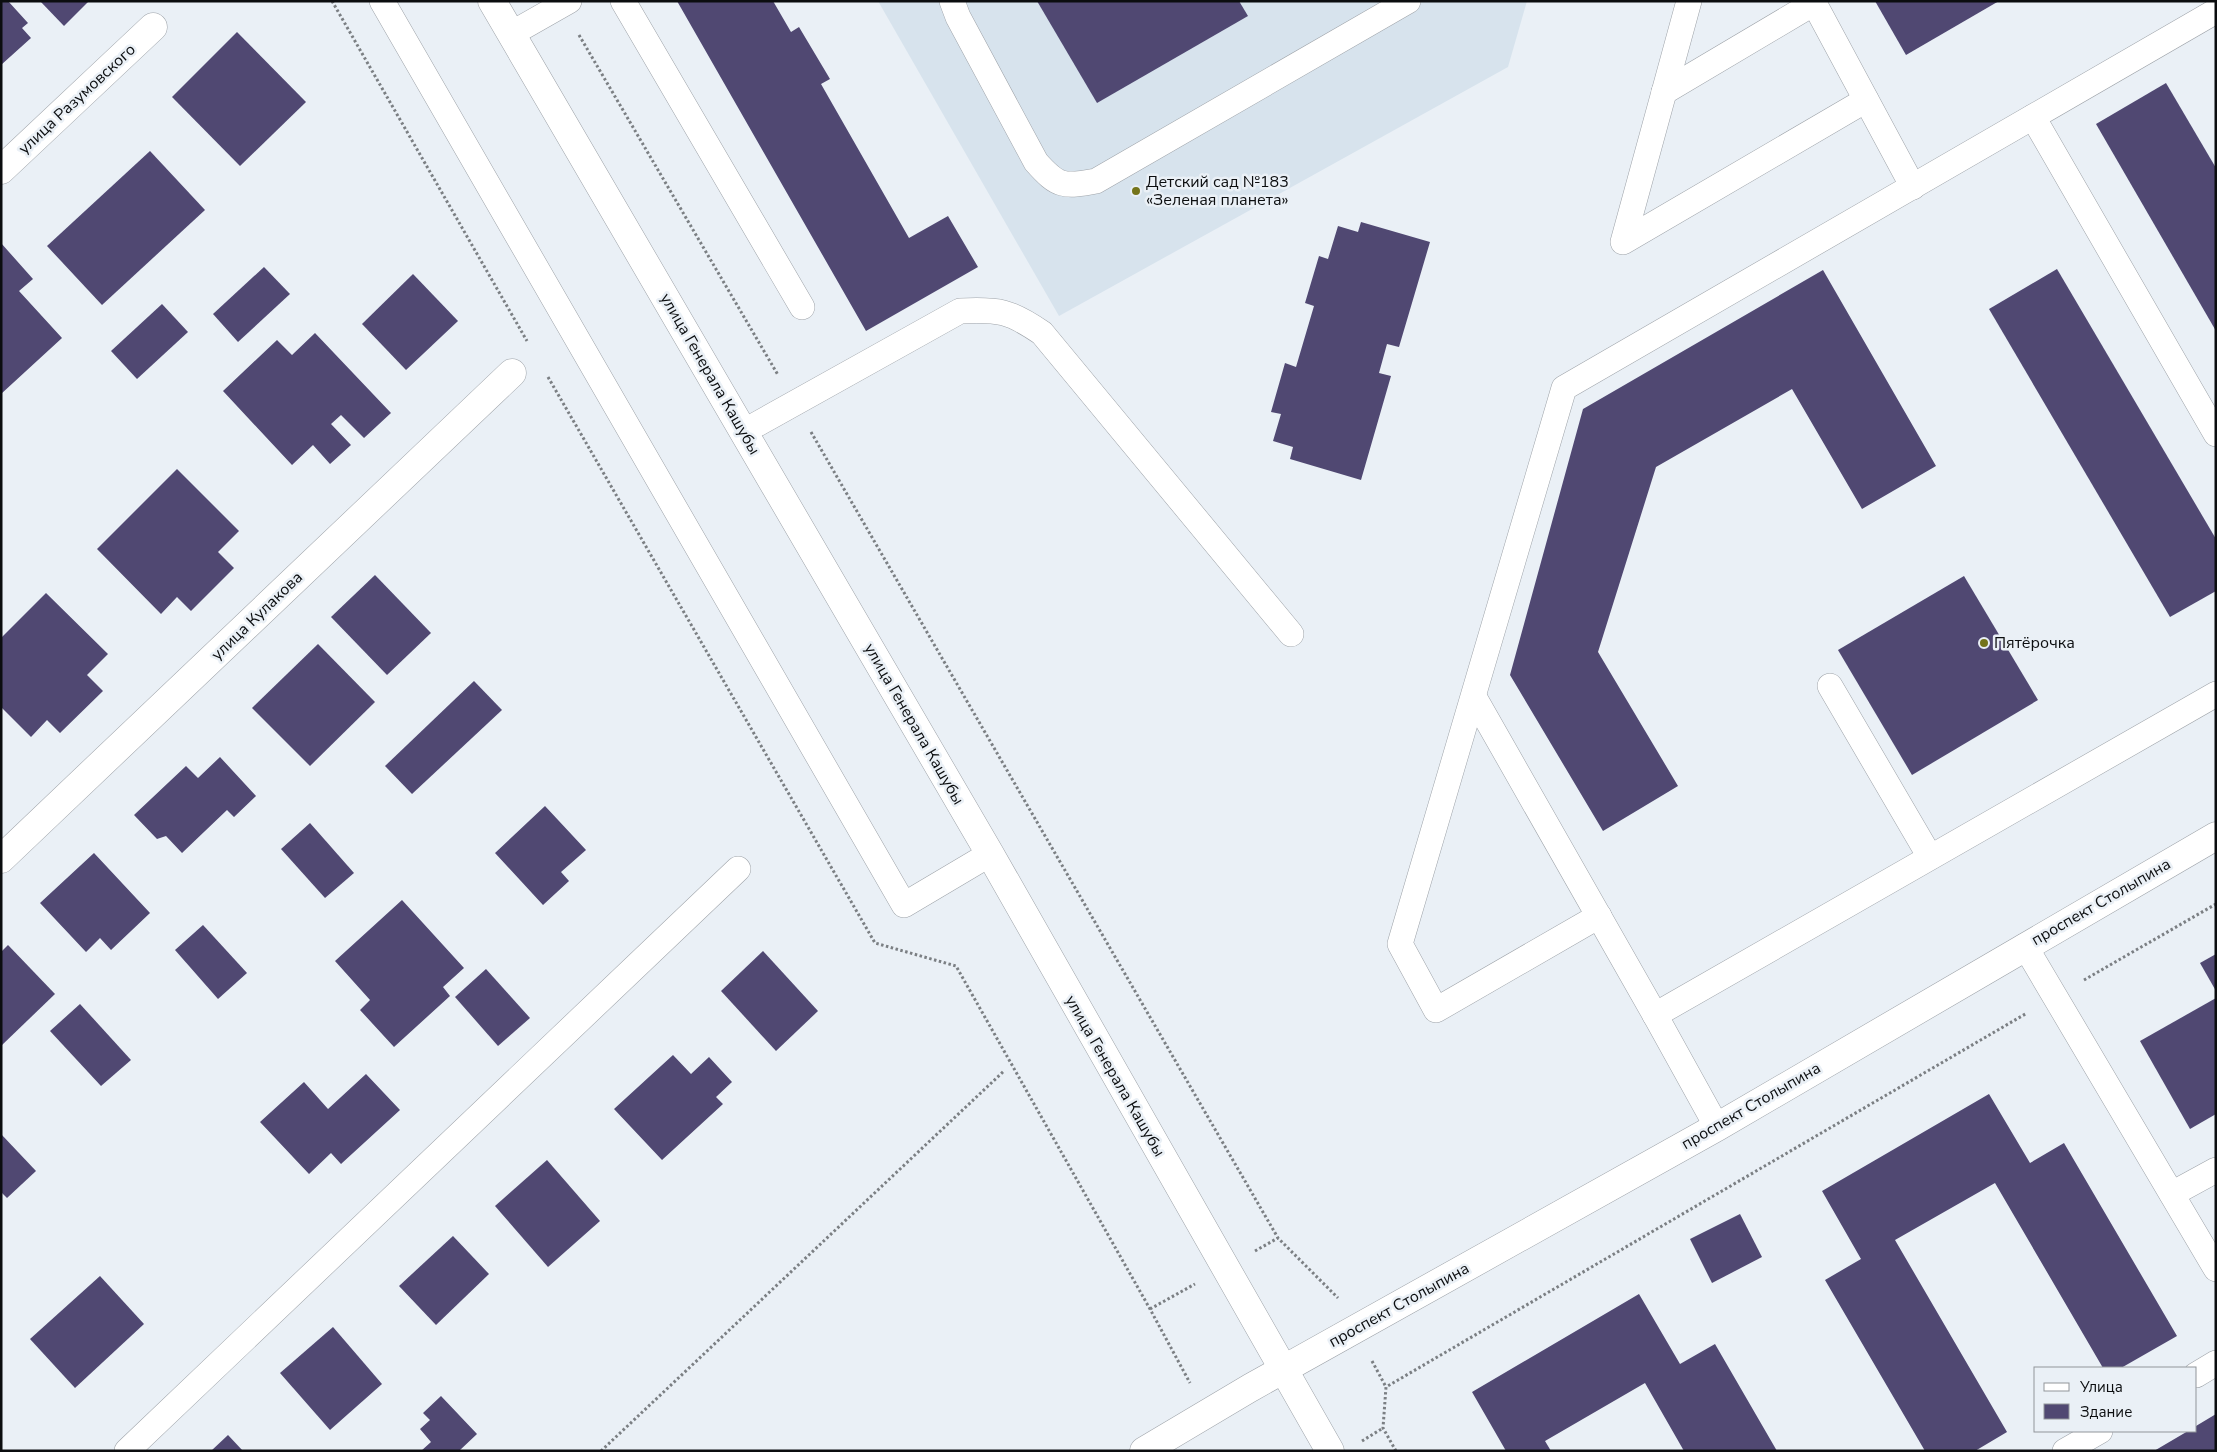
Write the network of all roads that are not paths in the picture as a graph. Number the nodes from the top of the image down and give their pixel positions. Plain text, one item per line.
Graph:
1 (382, 1) edge
2 (492, 1) edge
3 (623, 1) edge
4 (952, 1) edge
5 (1408, 1) edge
6 (1689, 1) edge
7 (1813, 2) edge
8 (565, 3) edge
9 (2216, 11) edge
10 (153, 27) dead end
11 (511, 34) junction
12 (1664, 92) junction
13 (1866, 100) junction
14 (2033, 116) junction
15 (1, 170) edge
16 (1913, 186) junction
17 (802, 307) dead end
18 (512, 373) dead end
19 (743, 432) junction
20 (2216, 434) edge
21 (1291, 634) dead end
22 (1830, 686) dead end
23 (2216, 694) edge
24 (1474, 698) junction
25 (2216, 836) edge
26 (990, 854) junction
27 (1930, 857) junction
28 (1, 859) edge
29 (738, 869) dead end
30 (1599, 916) junction
31 (2025, 946) junction
32 (1655, 1016) junction
33 (1717, 1127) junction
34 (2216, 1170) edge
35 (2172, 1194) junction
36 (2216, 1269) edge
37 (2216, 1363) edge
38 (1283, 1370) junction
39 (2197, 1374) edge
40 (2098, 1432) edge
41 (127, 1451) edge
42 (1144, 1451) edge
43 (1330, 1451) edge
44 (2065, 1451) edge

1 - 26 lane
2 - 11 street, улица Генерала Кашубы
3 - 17 lane
4 - 5 lane
6 - 12 lane
7 - 12 lane
7 - 13 lane
8 - 11 lane
9 - 14 lane
10 - 15 street, улица Разумовского
11 - 19 street, улица Генерала Кашубы
12 - 13 lane
13 - 16 lane
14 - 16 lane
14 - 20 lane
16 - 24 lane
18 - 28 street, улица Кулакова
19 - 21 lane
19 - 26 street, улица Генерала Кашубы
22 - 27 lane
23 - 27 lane
24 - 30 lane
24 - 30 lane
25 - 31 street, проспект Столыпина
26 - 38 street, улица Генерала Кашубы
27 - 32 lane
29 - 41 lane
30 - 32 lane
31 - 33 street, проспект Столыпина
31 - 35 lane
32 - 33 lane
33 - 38 street, проспект Столыпина
34 - 35 lane
35 - 36 lane
37 - 39 lane
38 - 42 street, проспект Столыпина
38 - 43 street, улица Генерала Кашубы
40 - 44 lane

